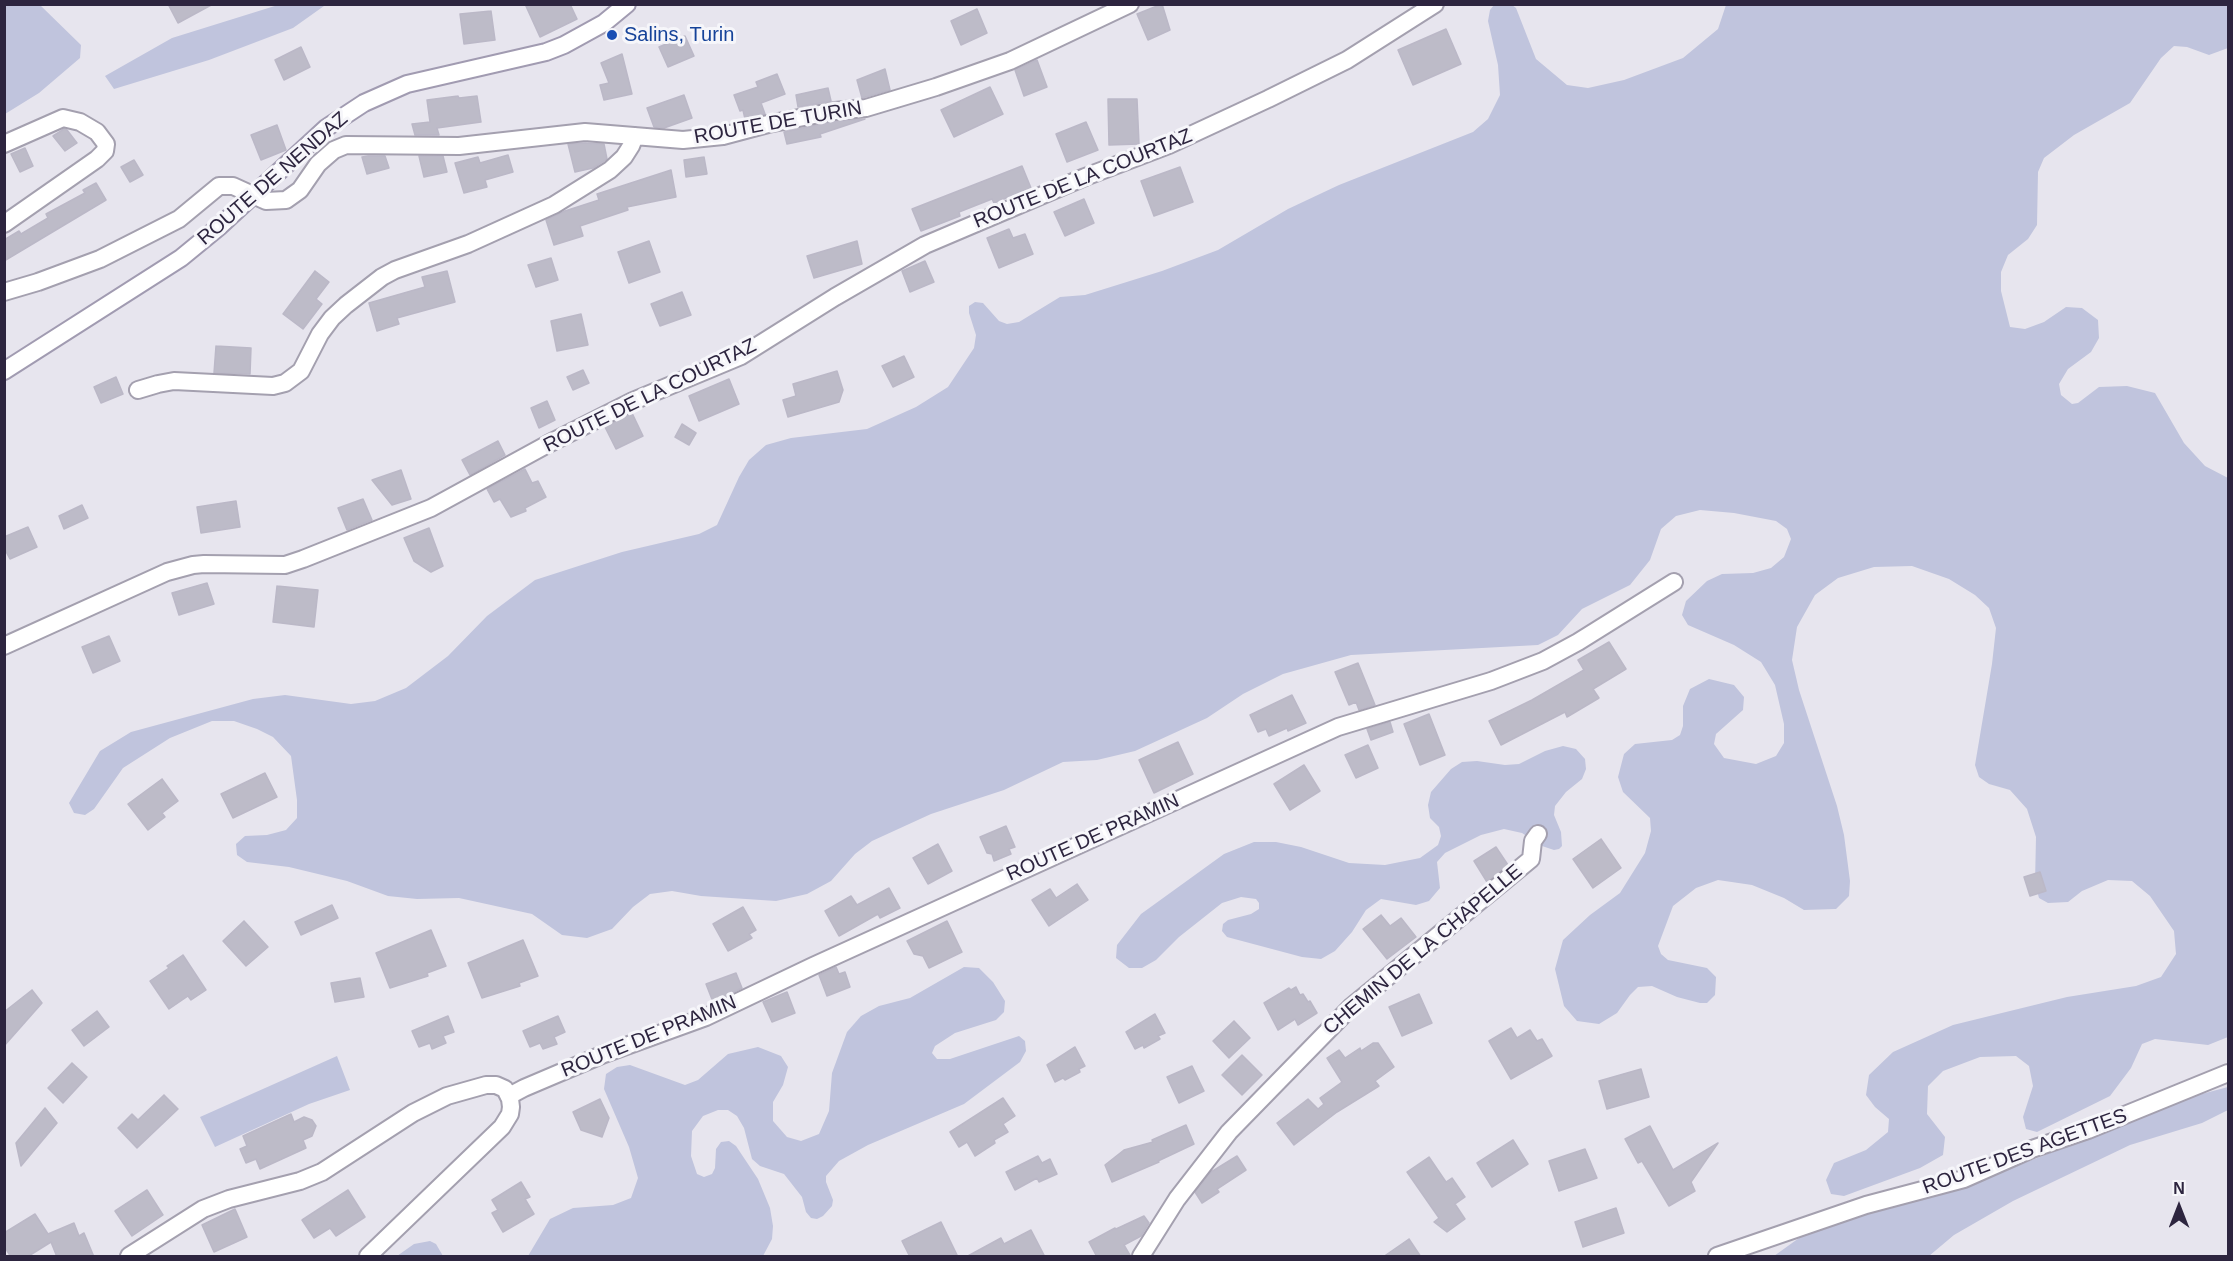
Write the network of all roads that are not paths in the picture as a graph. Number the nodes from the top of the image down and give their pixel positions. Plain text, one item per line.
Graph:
1 (627, 4) edge
2 (1130, 4) edge
3 (1436, 4) edge
4 (635, 136) junction
5 (4, 144) edge
6 (252, 196) junction
7 (4, 224) edge
8 (4, 292) edge
9 (4, 371) edge
10 (138, 390) dead end
11 (1674, 582) dead end
12 (4, 646) edge
13 (1538, 834) dead end
14 (2229, 1073) edge
15 (510, 1096) junction
16 (129, 1257) edge
17 (368, 1257) edge
18 (1140, 1257) edge
19 (1717, 1257) edge

1 - 6 street, ROUTE DE NENDAZ
2 - 4 street, ROUTE DE TURIN
3 - 12 street, ROUTE DE LA COURTAZ
4 - 6 street, ROUTE DE TURIN
4 - 10 street
5 - 7 street
6 - 8 street, ROUTE DE TURIN
6 - 9 street, ROUTE DE NENDAZ
11 - 15 street, ROUTE DE PRAMIN
13 - 18 street, CHEMIN DE LA CHAPELLE
14 - 19 street, ROUTE DES AGETTES
15 - 16 street
15 - 17 street

